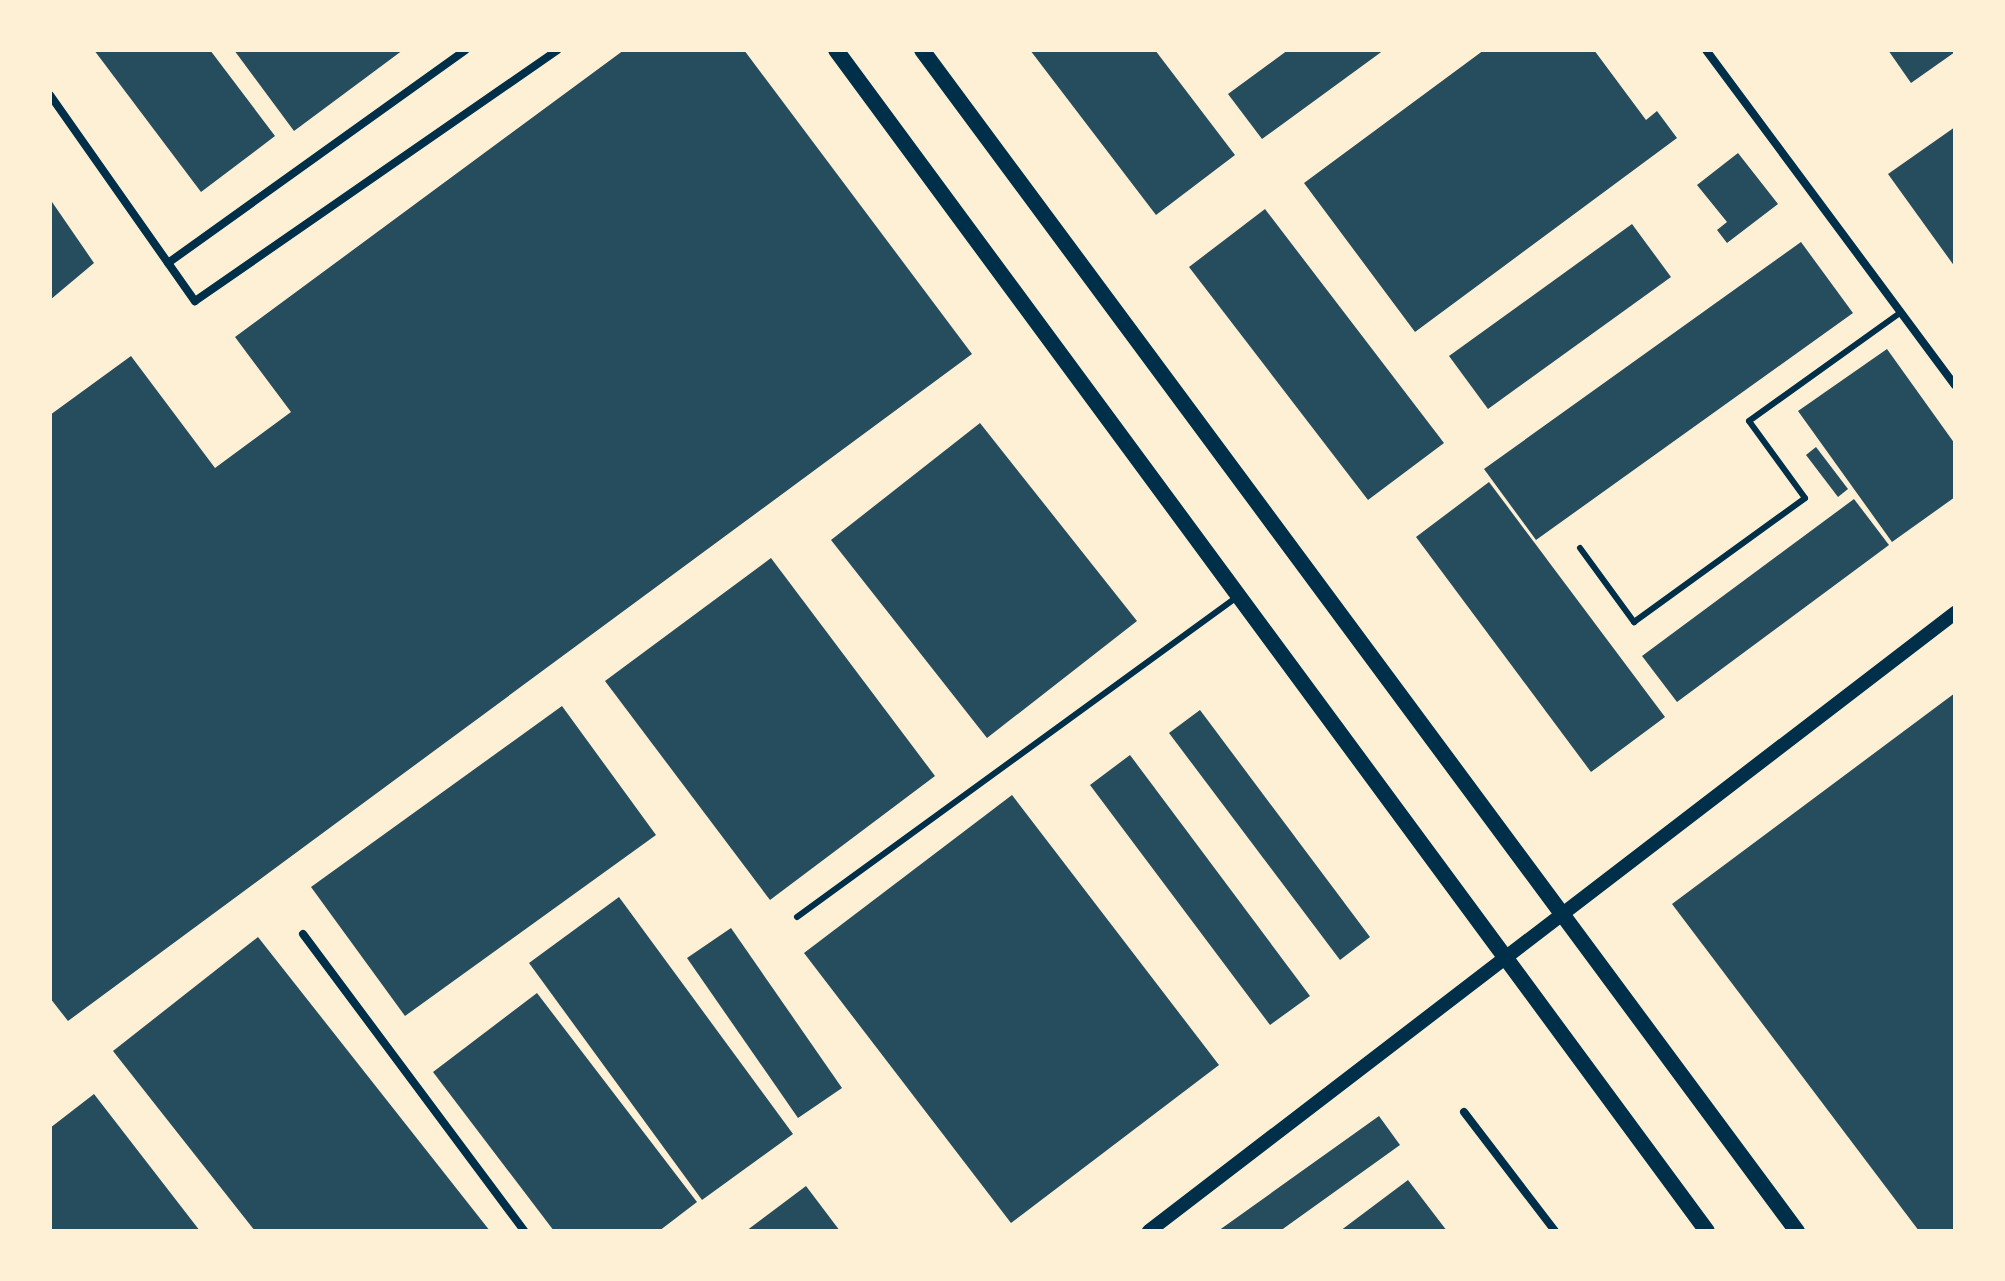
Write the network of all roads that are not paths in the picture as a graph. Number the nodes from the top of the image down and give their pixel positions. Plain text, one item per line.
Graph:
1 (466, 50) edge
2 (557, 50) edge
3 (836, 50) edge
4 (922, 50) edge
5 (1706, 50) edge
6 (50, 95) edge
7 (168, 263) junction
8 (1901, 312) junction
9 (1955, 385) edge
10 (1580, 548) dead end
11 (1237, 597) junction
12 (1955, 613) edge
13 (797, 917) dead end
14 (1561, 917) junction
15 (303, 934) dead end
16 (1505, 960) junction
17 (1464, 1112) dead end
18 (524, 1231) edge
19 (1149, 1231) edge
20 (1555, 1231) edge
21 (1707, 1231) edge
22 (1797, 1231) edge

1 - 7 street
2 - 7 street
3 - 11 main road
4 - 14 main road
5 - 8 street
6 - 7 street
8 - 9 street
8 - 10 lane
11 - 13 lane
11 - 16 main road
12 - 14 street
14 - 16 street
14 - 22 main road
15 - 18 street
16 - 19 street
16 - 21 main road
17 - 20 street

